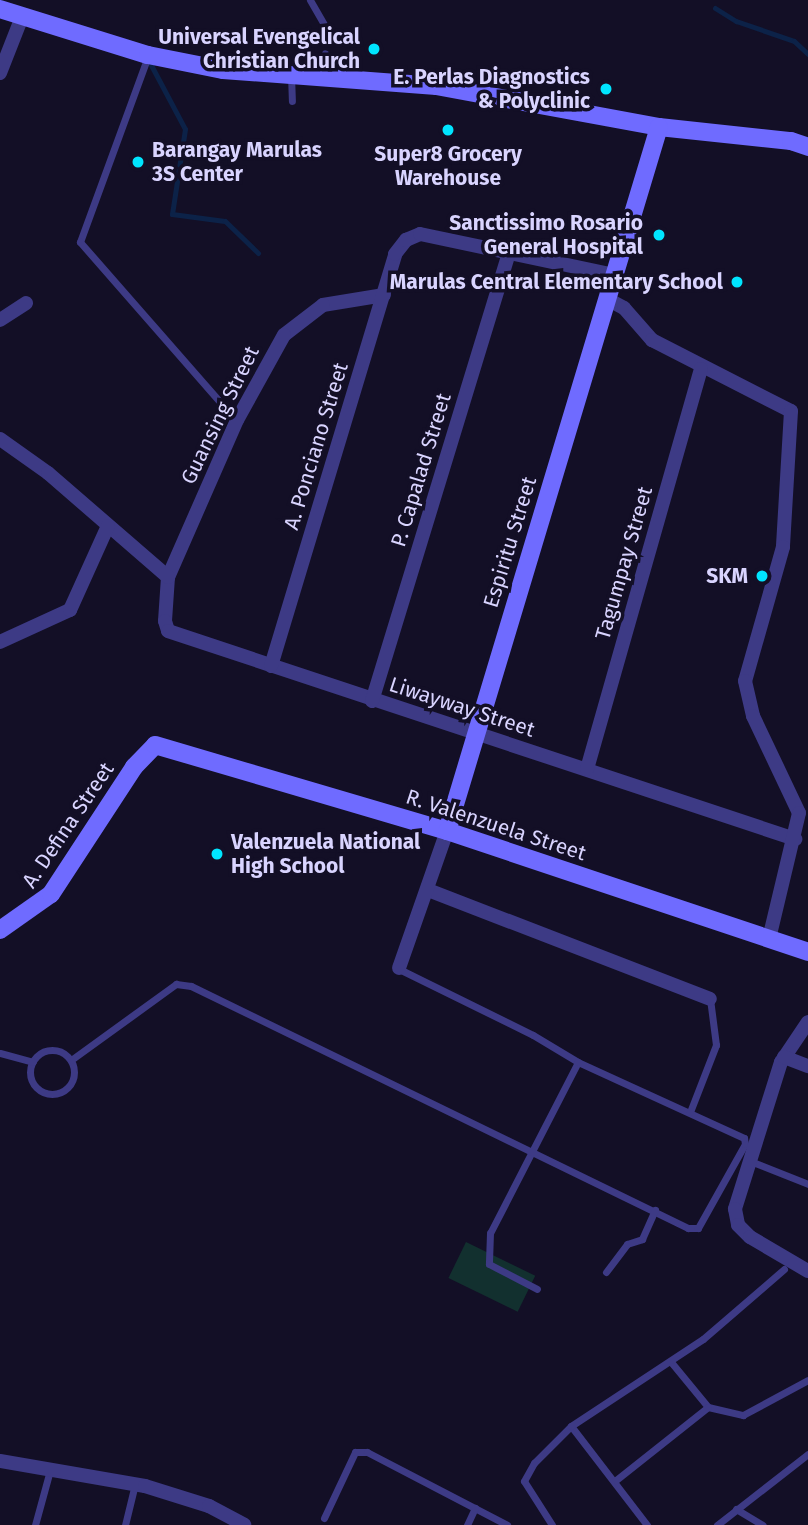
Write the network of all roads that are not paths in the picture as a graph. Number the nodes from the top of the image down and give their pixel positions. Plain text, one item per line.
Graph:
1 (310, 0) edge
2 (0, 9) edge
3 (22, 17) junction
4 (327, 29) dead end
5 (325, 53) dead end
6 (148, 55) junction
7 (0, 73) edge
8 (291, 75) junction
9 (321, 76) junction
10 (292, 101) dead end
11 (659, 127) junction
12 (808, 147) edge
13 (509, 252) junction
14 (615, 275) junction
15 (384, 295) junction
16 (609, 300) junction
17 (26, 303) dead end
18 (0, 320) edge
19 (701, 369) junction
20 (237, 420) junction
21 (0, 439) edge
22 (108, 526) junction
23 (169, 577) junction
24 (0, 642) edge
25 (271, 666) junction
26 (372, 701) junction
27 (475, 733) junction
28 (169, 746) joint
29 (587, 769) junction
30 (447, 831) junction
31 (795, 839) junction
32 (428, 890) junction
33 (0, 930) edge
34 (769, 939) junction
35 (808, 951) edge
36 (399, 968) joint
37 (710, 999) joint
38 (808, 1022) edge
39 (0, 1053) edge
40 (784, 1057) junction
41 (71, 1060) junction
42 (33, 1062) junction
43 (578, 1062) junction
44 (808, 1066) edge
45 (690, 1112) junction
46 (536, 1150) junction
47 (750, 1161) junction
48 (808, 1184) edge
49 (655, 1210) junction
50 (784, 1269) dead end
51 (808, 1271) edge
52 (606, 1272) dead end
53 (537, 1289) dead end
54 (671, 1362) junction
55 (808, 1380) edge
56 (708, 1407) junction
57 (571, 1426) junction
58 (808, 1454) edge
59 (0, 1461) edge
60 (50, 1469) junction
61 (616, 1480) junction
62 (135, 1484) junction
63 (475, 1508) junction
64 (736, 1509) junction
65 (324, 1518) dead end
66 (35, 1525) edge
67 (125, 1525) edge
68 (244, 1525) edge
69 (467, 1525) edge
70 (507, 1525) edge
71 (552, 1525) edge
72 (647, 1525) edge
73 (716, 1525) edge
74 (763, 1525) edge

1 - 4 lane
2 - 3 street
3 - 6 street
3 - 7 street
5 - 9 lane
6 - 8 street
6 - 20 lane
8 - 9 street
8 - 10 lane
9 - 11 street
11 - 12 street
11 - 14 street, Espiritu Street
13 - 14 street
13 - 15 street, A. Ponciano Street
13 - 26 street, P. Capalad Street
14 - 16 street, Espiritu Street
15 - 20 street, Guansing Street
15 - 25 street, A. Ponciano Street
16 - 19 street
16 - 27 street, Espiritu Street
17 - 18 street
19 - 29 street, Tagumpay Street
19 - 31 street
20 - 23 street, Guansing Street
21 - 22 street
22 - 23 street
22 - 24 street
23 - 25 street, Liwayway Street
25 - 26 street, Liwayway Street
26 - 27 street, Liwayway Street
27 - 29 street, Liwayway Street
27 - 30 street, Espiritu Street
28 - 30 street, R. Valenzuela Street
28 - 33 street, A. Defina Street
29 - 31 street, Liwayway Street
30 - 32 street, Espiritu Street
30 - 34 street, R. Valenzuela Street
31 - 34 street
32 - 36 street, Espiritu Street
32 - 37 street
34 - 35 street, R. Valenzuela Street
36 - 43 lane
37 - 45 lane
38 - 40 street
39 - 42 lane
40 - 44 street
40 - 47 street
41 - 42 lane
41 - 42 lane
41 - 46 lane
43 - 45 lane
43 - 46 lane
45 - 49 lane
46 - 49 lane
46 - 53 lane
47 - 48 lane
47 - 51 street
49 - 52 lane
50 - 54 lane
54 - 56 lane
54 - 57 lane
55 - 56 lane
56 - 61 lane
57 - 61 lane
57 - 71 lane
58 - 64 lane
59 - 60 street
60 - 62 street
60 - 66 lane
61 - 72 lane
62 - 67 lane
62 - 68 street
63 - 65 lane
63 - 69 lane
63 - 70 lane
64 - 73 lane
64 - 74 lane

